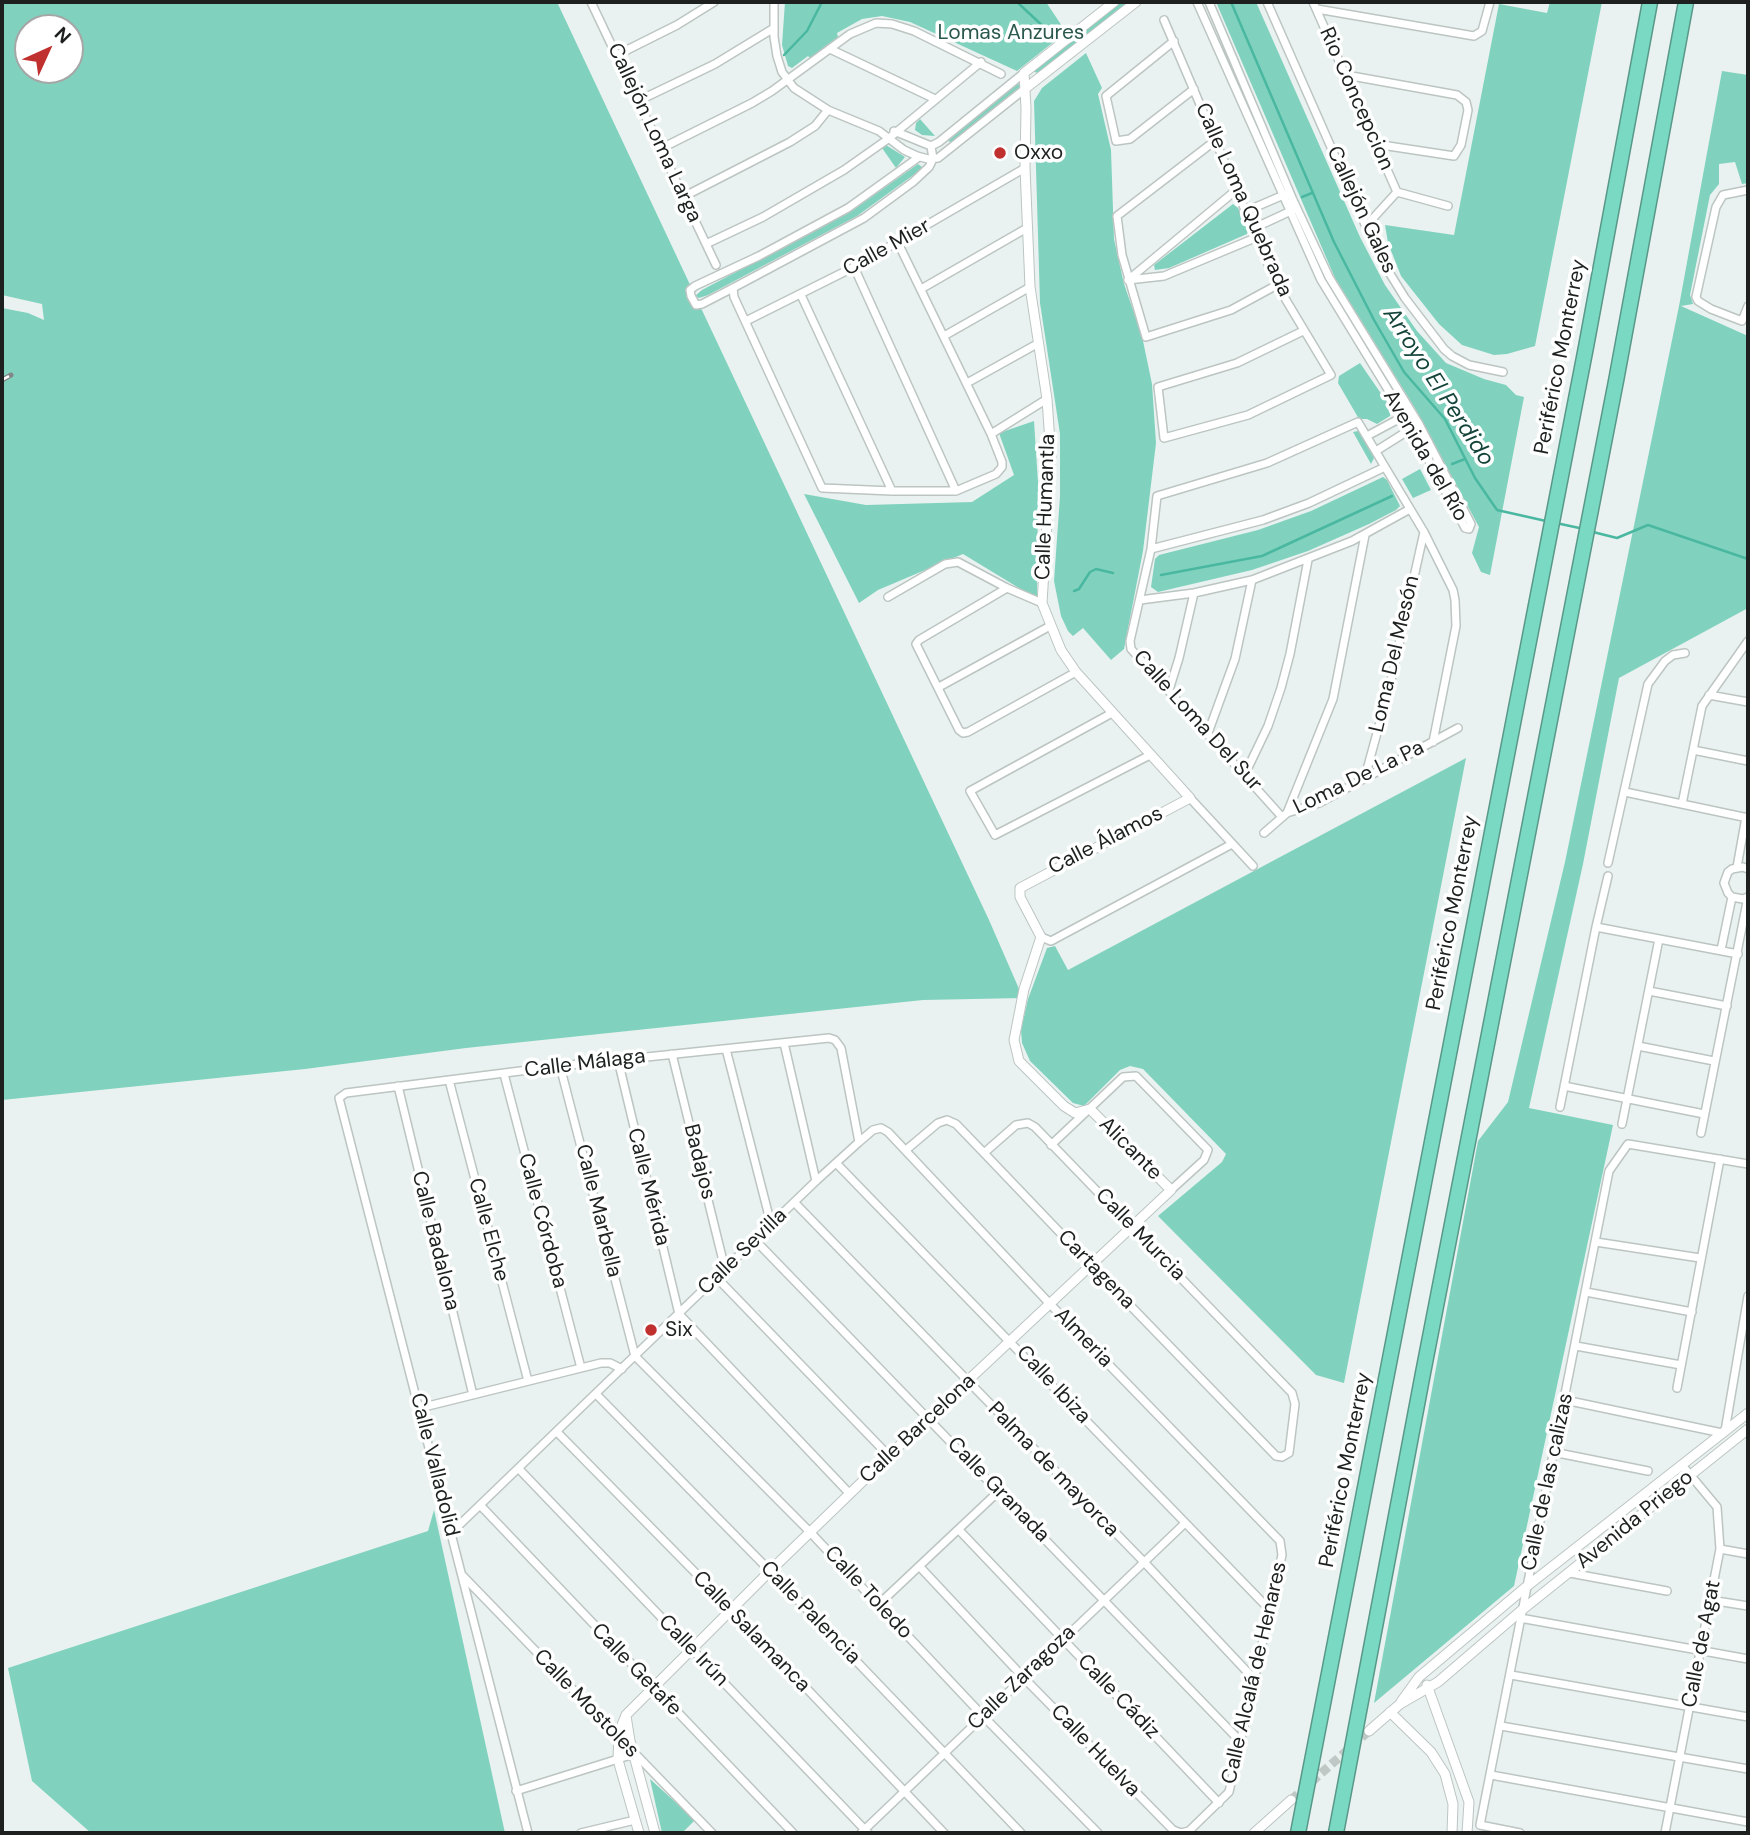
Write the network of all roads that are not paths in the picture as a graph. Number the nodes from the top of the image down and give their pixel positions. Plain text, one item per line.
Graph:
1 (604, 2) edge
2 (714, 2) edge
3 (774, 2) edge
4 (1114, 2) edge
5 (1136, 2) edge
6 (1197, 2) edge
7 (1209, 2) edge
8 (1267, 2) edge
9 (1490, 2) edge
10 (1650, 2) edge
11 (1686, 2) edge
12 (592, 4) edge
13 (1315, 6) edge
14 (1164, 20) dead end
15 (774, 28) junction
16 (1174, 41) junction
17 (830, 49) junction
18 (617, 55) junction
19 (981, 62) junction
20 (1024, 73) junction
21 (1001, 74) dead end
22 (1346, 75) junction
23 (787, 80) junction
24 (1026, 88) junction
25 (1194, 89) junction
26 (935, 99) junction
27 (638, 101) junction
28 (828, 110) junction
29 (879, 131) junction
30 (897, 131) junction
31 (888, 139) junction
32 (1216, 140) junction
33 (1375, 144) junction
34 (931, 146) junction
35 (662, 148) junction
36 (919, 157) junction
37 (933, 159) junction
38 (1025, 168) junction
39 (1748, 190) edge
40 (1235, 191) junction
41 (1396, 192) junction
42 (1286, 194) junction
43 (685, 195) junction
44 (1448, 206) dead end
45 (1293, 210) junction
46 (1244, 212) junction
47 (1366, 226) junction
48 (1027, 228) junction
49 (1252, 229) junction
50 (1255, 238) junction
51 (898, 243) junction
52 (706, 244) junction
53 (716, 265) dead end
54 (854, 267) junction
55 (1128, 280) junction
56 (1277, 285) junction
57 (1030, 287) junction
58 (733, 289) junction
59 (921, 289) junction
60 (801, 295) junction
61 (1748, 306) edge
62 (746, 321) junction
63 (1303, 331) junction
64 (944, 336) junction
65 (1037, 344) junction
66 (1503, 372) dead end
67 (967, 383) junction
68 (1047, 400) junction
69 (1408, 414) junction
70 (1415, 426) junction
71 (991, 434) junction
72 (1367, 436) junction
73 (1376, 451) junction
74 (1385, 467) junction
75 (892, 491) junction
76 (956, 491) junction
77 (1410, 509) junction
78 (1424, 532) junction
79 (1365, 535) junction
80 (1151, 549) junction
81 (1308, 560) junction
82 (1252, 580) junction
83 (1007, 588) junction
84 (1194, 593) junction
85 (888, 597) dead end
86 (1140, 600) junction
87 (1042, 603) junction
88 (1051, 626) junction
89 (1747, 644) edge
90 (1685, 653) dead end
91 (1076, 673) junction
92 (939, 687) junction
93 (1168, 690) junction
94 (1709, 695) junction
95 (1748, 702) edge
96 (1112, 713) junction
97 (1458, 728) dead end
98 (1208, 733) junction
99 (1433, 742) junction
100 (1693, 750) junction
101 (1150, 755) junction
102 (1748, 761) edge
103 (1245, 774) junction
104 (1365, 776) junction
105 (1625, 793) junction
106 (1190, 798) junction
107 (1682, 804) junction
108 (1284, 815) junction
109 (1747, 818) edge
110 (1264, 833) dead end
111 (1232, 844) junction
112 (1608, 863) dead end
113 (1253, 866) dead end
114 (1737, 867) junction
115 (1748, 869) edge
116 (1608, 876) dead end
117 (1732, 897) junction
118 (1748, 897) edge
119 (1596, 927) junction
120 (1041, 937) junction
121 (1659, 939) junction
122 (1721, 950) junction
123 (1738, 954) junction
124 (1649, 991) junction
125 (1727, 1006) junction
126 (784, 1043) junction
127 (1638, 1046) junction
128 (726, 1049) junction
129 (672, 1054) junction
130 (618, 1060) junction
131 (1714, 1061) junction
132 (560, 1066) junction
133 (504, 1074) junction
134 (449, 1080) junction
135 (398, 1086) junction
136 (1564, 1086) junction
137 (339, 1098) joint
138 (1626, 1098) junction
139 (1560, 1107) dead end
140 (1090, 1108) junction
141 (1704, 1114) junction
142 (1622, 1124) dead end
143 (888, 1132) joint
144 (1701, 1133) dead end
145 (859, 1142) junction
146 (1051, 1144) junction
147 (906, 1150) junction
148 (984, 1153) junction
149 (1720, 1159) junction
150 (836, 1163) junction
151 (1748, 1164) edge
152 (816, 1181) junction
153 (1171, 1190) junction
154 (794, 1202) junction
155 (771, 1224) junction
156 (1133, 1226) junction
157 (755, 1240) junction
158 (1596, 1242) junction
159 (1700, 1258) junction
160 (1091, 1265) junction
161 (725, 1269) junction
162 (716, 1278) junction
163 (1586, 1292) junction
164 (1748, 1296) edge
165 (1050, 1304) junction
166 (1692, 1312) junction
167 (679, 1314) junction
168 (1745, 1337) edge
169 (1011, 1342) junction
170 (1576, 1346) junction
171 (635, 1356) junction
172 (1681, 1365) junction
173 (581, 1368) junction
174 (622, 1369) junction
175 (528, 1381) junction
176 (967, 1382) junction
177 (1677, 1388) dead end
178 (596, 1394) junction
179 (473, 1395) junction
180 (1565, 1400) junction
181 (420, 1408) junction
182 (1748, 1412) edge
183 (928, 1418) junction
184 (1748, 1429) edge
185 (557, 1432) junction
186 (1724, 1432) junction
187 (1553, 1452) junction
188 (889, 1456) junction
189 (1282, 1457) joint
190 (1682, 1465) junction
191 (519, 1469) junction
192 (1648, 1471) dead end
193 (1691, 1475) junction
194 (999, 1491) junction
195 (850, 1494) junction
196 (480, 1505) junction
197 (1184, 1524) junction
198 (959, 1530) junction
199 (452, 1532) junction
200 (810, 1532) junction
201 (1280, 1541) joint
202 (1720, 1549) junction
203 (1748, 1554) edge
204 (1144, 1562) junction
205 (920, 1567) junction
206 (770, 1571) junction
207 (1570, 1573) junction
208 (461, 1575) junction
209 (1526, 1587) junction
210 (1667, 1591) dead end
211 (1710, 1600) junction
212 (1104, 1601) junction
213 (879, 1604) junction
214 (1748, 1606) edge
215 (1268, 1608) junction
216 (732, 1610) junction
217 (1521, 1614) junction
218 (1063, 1639) junction
219 (691, 1650) junction
220 (1699, 1650) junction
221 (1748, 1659) edge
222 (1511, 1675) junction
223 (1419, 1677) junction
224 (1024, 1678) junction
225 (1253, 1678) junction
226 (652, 1687) junction
227 (1429, 1688) junction
228 (1400, 1704) junction
229 (1690, 1707) junction
230 (1390, 1712) junction
231 (626, 1715) junction
232 (983, 1716) junction
233 (1748, 1717) edge
234 (1501, 1726) junction
235 (1369, 1731) tunnel mouth
236 (618, 1738) junction
237 (1240, 1741) junction
238 (1451, 1750) junction
239 (943, 1752) junction
240 (634, 1754) junction
241 (1436, 1758) junction
242 (1679, 1758) junction
243 (618, 1760) junction
244 (1748, 1769) edge
245 (1491, 1776) junction
246 (516, 1791) junction
247 (903, 1792) junction
248 (1291, 1800) tunnel mouth
249 (1219, 1803) junction
250 (1670, 1810) junction
251 (635, 1820) junction
252 (1748, 1822) edge
253 (1485, 1828) edge
254 (1189, 1831) joint
255 (865, 1832) edge
256 (528, 1833) edge
257 (581, 1833) edge
258 (639, 1833) edge
259 (654, 1833) edge
260 (712, 1833) edge
261 (793, 1833) edge
262 (944, 1833) edge
263 (1021, 1833) edge
264 (1098, 1833) edge
265 (1254, 1833) edge
266 (1298, 1833) edge
267 (1335, 1833) edge
268 (1452, 1833) edge
269 (1467, 1833) edge
270 (1520, 1833) edge
271 (1665, 1833) edge

1 - 12 street
2 - 18 street
3 - 15 street
4 - 20 street
5 - 24 street
6 - 42 street, Avenida del Río
7 - 42 street, Avenida del Río
8 - 47 street, Callejón Gales
9 - 13 street
10 - 266 highway, Periférico Monterrey
11 - 267 highway
12 - 18 street, Callejón Loma Larga
13 - 22 street, Rio Concepcion
14 - 16 street, Calle Loma Quebrada
15 - 23 street
15 - 27 street
16 - 25 street, Calle Loma Quebrada
16 - 25 street
17 - 19 street
17 - 23 street
17 - 26 street
18 - 27 street, Callejón Loma Larga
19 - 21 street
19 - 26 street
20 - 24 street, Calle Humantla
20 - 34 street
22 - 33 street, Rio Concepcion
22 - 33 street
23 - 28 street
23 - 35 street
24 - 37 street
24 - 38 street, Calle Humantla
25 - 32 street, Calle Loma Quebrada
26 - 30 street
27 - 35 street, Callejón Loma Larga
28 - 29 street
28 - 43 street
29 - 30 street
29 - 31 street
30 - 31 street
30 - 34 street
31 - 36 street
31 - 52 street
32 - 40 street, Calle Loma Quebrada
32 - 55 street
33 - 41 street, Rio Concepcion
34 - 37 street
35 - 43 street, Callejón Loma Larga
36 - 37 street
36 - 58 street
37 - 58 street
38 - 48 street, Calle Humantla
38 - 51 street, Calle Mier
39 - 61 street
40 - 46 street, Calle Loma Quebrada
40 - 55 street
41 - 44 street
41 - 47 street, Rio Concepcion
42 - 45 street, Avenida del Río
42 - 46 street
43 - 52 street, Callejón Loma Larga
45 - 49 street
45 - 69 street, Avenida del Río
46 - 49 street, Calle Loma Quebrada
47 - 66 street, Callejón Gales
48 - 57 street, Calle Humantla
48 - 59 street
49 - 50 street, Calle Loma Quebrada
50 - 55 street
50 - 56 street, Calle Loma Quebrada
51 - 54 street, Calle Mier
51 - 59 street
52 - 53 street, Callejón Loma Larga
54 - 60 street, Calle Mier
54 - 76 street
55 - 56 street
56 - 63 street, Calle Loma Quebrada
57 - 64 street
57 - 65 street, Calle Humantla
58 - 62 street
59 - 64 street
60 - 62 street, Calle Mier
60 - 75 street
62 - 75 street
63 - 63 street, Calle Loma Quebrada
64 - 67 street
65 - 67 street
65 - 68 street, Calle Humantla
67 - 71 street
68 - 71 street
68 - 87 street, Calle Humantla
69 - 70 street, Avenida del Río
69 - 72 street
70 - 70 street, Avenida del Río
70 - 73 street
71 - 76 street
72 - 73 street
72 - 80 street, Calle Loma Del Sur
73 - 74 street
74 - 77 street
74 - 80 street
75 - 76 street
77 - 78 street
77 - 79 street
78 - 99 street
78 - 104 street, Loma Del Mesón
79 - 81 street
79 - 108 street
80 - 86 street, Calle Loma Del Sur
81 - 82 street
81 - 103 street
82 - 84 street
82 - 98 street
83 - 85 street
83 - 87 street
83 - 92 street
84 - 86 street
84 - 93 street
86 - 93 street, Calle Loma Del Sur
87 - 88 street, Calle Humantla
88 - 91 street, Calle Humantla
88 - 92 street
89 - 94 street
90 - 105 street
91 - 92 street
91 - 96 street, Calle Humantla
93 - 98 street, Calle Loma Del Sur
94 - 95 street
94 - 100 street
96 - 101 street, Calle Humantla
96 - 101 street
97 - 99 street, Loma De La Pa
98 - 103 street, Calle Loma Del Sur
99 - 104 street, Loma De La Pa
100 - 102 street
100 - 107 street
101 - 106 street, Calle Humantla
103 - 108 street, Calle Loma Del Sur
104 - 108 street, Loma De La Pa
105 - 107 street
105 - 112 street
106 - 111 street, Calle Humantla
106 - 120 street, Calle Álamos
107 - 109 street
108 - 110 street, Loma De La Pa
109 - 114 street
111 - 113 street, Calle Humantla
111 - 120 street
114 - 115 street
114 - 117 street
116 - 119 street
117 - 118 street
117 - 122 street
118 - 123 street
119 - 121 street
119 - 136 street
120 - 140 street
121 - 122 street
121 - 124 street
122 - 123 street
123 - 125 street
124 - 125 street
124 - 127 street
125 - 131 street
126 - 128 street, Calle Málaga
126 - 145 street, Calle Málaga
126 - 152 street
127 - 131 street
127 - 138 street
128 - 129 street, Calle Málaga
128 - 155 street
129 - 130 street, Calle Málaga
129 - 161 street, Badajos
130 - 132 street, Calle Málaga
130 - 167 street, Calle Mérida
131 - 141 street
132 - 133 street, Calle Málaga
132 - 171 street, Calle Marbella
133 - 134 street, Calle Málaga
133 - 173 street, Calle Córdoba
134 - 135 street, Calle Málaga
134 - 175 street, Calle Elche
135 - 137 street, Calle Málaga
135 - 179 street, Calle Badalona
136 - 138 street
136 - 139 street
137 - 181 street, Calle Valladolid
138 - 141 street
138 - 142 street
140 - 146 street
140 - 153 street, Alicante
140 - 153 street, Calle Barcelona
141 - 144 street
143 - 145 street, Calle Sevilla
143 - 147 street, Almeria
145 - 150 street, Calle Sevilla
146 - 148 street, Calle Murcia
146 - 156 street, Calle Murcia
147 - 148 street, Cartagena
147 - 165 street, Almeria
148 - 160 street, Cartagena
149 - 151 street
149 - 158 street, Calle de las calizas
149 - 159 street
150 - 152 street, Calle Sevilla
150 - 169 street, Calle Ibiza
152 - 154 street, Calle Sevilla
153 - 156 street, Calle Barcelona
154 - 155 street, Calle Sevilla
154 - 176 street, Palma de mayorca
155 - 157 street, Calle Sevilla
156 - 160 street, Calle Barcelona
156 - 189 street, Calle Murcia
157 - 161 street, Calle Sevilla
157 - 183 street, Calle Granada
158 - 159 street
158 - 163 street, Calle de las calizas
159 - 166 street
160 - 165 street, Calle Barcelona
160 - 189 street, Cartagena
161 - 162 street, Calle Sevilla
162 - 167 street, Calle Sevilla
162 - 188 street
163 - 166 street
163 - 170 street, Calle de las calizas
164 - 168 street
165 - 169 street, Calle Barcelona
165 - 201 street, Almeria
166 - 172 street
167 - 171 street, Calle Sevilla
167 - 195 street
168 - 186 street
169 - 176 street, Calle Barcelona
169 - 197 street, Calle Ibiza
170 - 172 street
170 - 180 street, Calle de las calizas
171 - 174 street, Calle Sevilla
171 - 200 street, Calle Toledo
172 - 177 street
173 - 174 street
173 - 175 street
174 - 178 street, Calle Sevilla
175 - 179 street
176 - 183 street, Calle Barcelona
176 - 204 street, Palma de mayorca
178 - 185 street, Calle Sevilla
178 - 206 street, Calle Palencia
179 - 181 street
180 - 186 street
180 - 187 street, Calle de las calizas
181 - 199 street, Calle Valladolid
182 - 186 street, Avenida Priego
183 - 188 street, Calle Barcelona
183 - 194 street, Calle Granada
184 - 193 street, Avenida Priego
185 - 191 street, Calle Sevilla
185 - 216 street, Calle Salamanca
186 - 190 street, Avenida Priego
187 - 192 street
187 - 209 street, Calle de las calizas
188 - 195 street, Calle Barcelona
190 - 193 street, Calle de Agat
190 - 209 street, Avenida Priego
191 - 196 street, Calle Sevilla
191 - 219 street, Calle Irún
193 - 202 street, Calle de Agat
193 - 207 street, Avenida Priego
194 - 198 street
194 - 212 street, Calle Granada
195 - 200 street, Calle Barcelona
196 - 199 street, Calle Sevilla
196 - 226 street, Calle Getafe
197 - 204 street, Calle Zaragoza
197 - 215 street, Calle Ibiza
198 - 205 street
198 - 218 street, Calle Cádiz
199 - 208 street, Calle Valladolid
200 - 206 street, Calle Barcelona
200 - 213 street, Calle Toledo
201 - 215 street, Calle Alcalá de Henares
202 - 203 street
202 - 211 street, Calle de Agat
204 - 212 street, Calle Zaragoza
204 - 225 street, Palma de mayorca
205 - 213 street
205 - 224 street, Calle Huelva
206 - 216 street, Calle Barcelona
206 - 239 street, Calle Palencia
207 - 210 street
207 - 217 street, Avenida Priego
208 - 236 street, Calle Mostoles
208 - 246 street, Calle Valladolid
209 - 217 street, Calle de las calizas
209 - 223 street, Avenida Priego
211 - 214 street
211 - 220 street, Calle de Agat
212 - 218 street, Calle Zaragoza
212 - 237 street, Calle Granada
213 - 232 street, Calle Toledo
215 - 225 street, Calle Alcalá de Henares
216 - 219 street, Calle Barcelona
216 - 247 street, Calle Salamanca
217 - 220 street
217 - 222 street, Calle de las calizas
217 - 227 street, Avenida Priego
218 - 224 street, Calle Zaragoza
218 - 249 street, Calle Cádiz
219 - 226 street, Calle Barcelona
219 - 255 street, Calle Irún
220 - 221 street
220 - 229 street, Calle de Agat
222 - 229 street
222 - 234 street, Calle de las calizas
223 - 227 street
223 - 228 street, Avenida Priego
224 - 232 street, Calle Zaragoza
224 - 254 street, Calle Huelva
225 - 237 street, Calle Alcalá de Henares
226 - 231 street, Calle Barcelona
226 - 261 street, Calle Getafe
227 - 228 street, Avenida Priego
227 - 238 street
228 - 230 street
229 - 233 street
229 - 242 street, Calle de Agat
230 - 235 street
230 - 241 street
231 - 236 street, Calle Barcelona
231 - 240 street
232 - 239 street, Calle Zaragoza
232 - 264 street, Calle Toledo
234 - 242 street
234 - 245 street, Calle de las calizas
236 - 240 street, Calle Mostoles
236 - 243 street, Calle Barcelona
237 - 249 street, Calle Alcalá de Henares
238 - 241 street
238 - 269 street
239 - 247 street, Calle Zaragoza
239 - 263 street, Calle Palencia
240 - 243 street
240 - 259 street
240 - 260 street, Calle Mostoles
241 - 268 street
242 - 244 street
242 - 250 street, Calle de Agat
243 - 246 street
243 - 251 street, Calle Barcelona
245 - 250 street
245 - 253 street, Calle de las calizas
246 - 256 street, Calle Valladolid
247 - 255 street, Calle Zaragoza
247 - 262 street, Calle Salamanca
248 - 265 street
249 - 254 street, Calle Alcalá de Henares
250 - 252 street
250 - 271 street, Calle de Agat
251 - 257 street
251 - 258 street, Calle Barcelona
253 - 270 street

